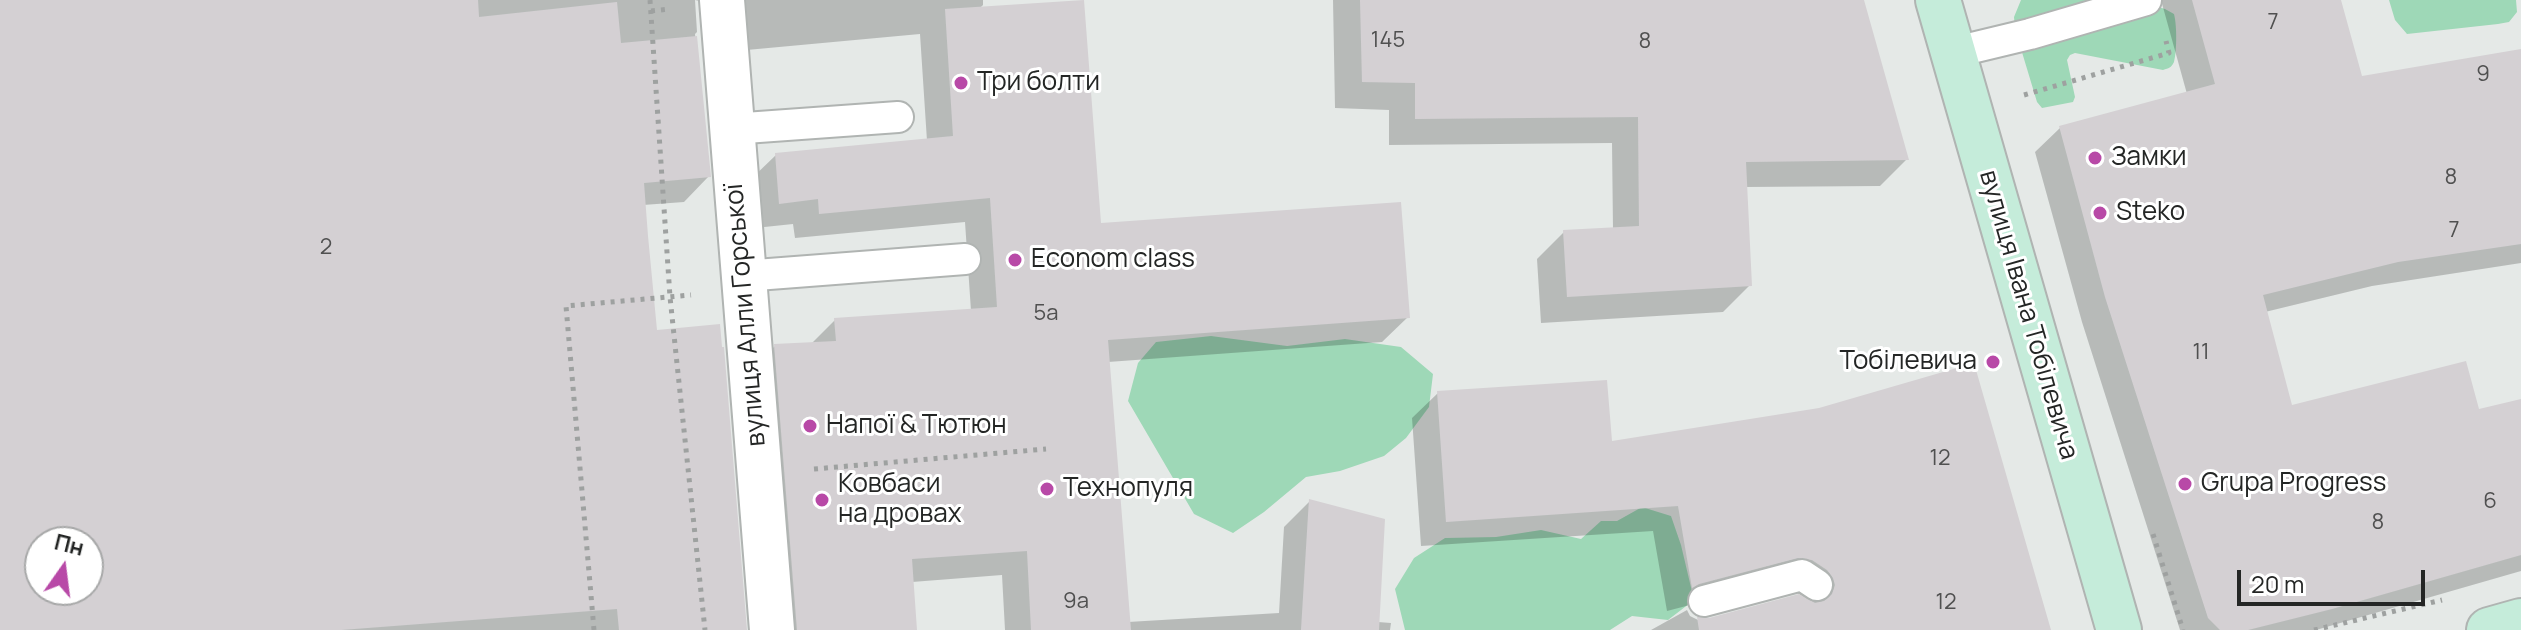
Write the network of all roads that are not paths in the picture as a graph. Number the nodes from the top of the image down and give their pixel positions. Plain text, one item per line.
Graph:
1 (722, 0) edge
2 (1938, 0) edge
3 (2146, 0) edge
4 (1951, 53) junction
5 (898, 117) dead end
6 (731, 129) junction
7 (965, 259) dead end
8 (744, 284) junction
9 (1817, 585) dead end
10 (1704, 601) dead end
11 (2521, 621) edge
12 (772, 630) edge
13 (2119, 630) edge
14 (2489, 630) edge

1 - 6 street, вулиця Алли Горської
2 - 4 main road, вулиця Івана Тобілевича
3 - 4 lane
4 - 13 main road, вулиця Івана Тобілевича
5 - 6 lane
6 - 8 street, вулиця Алли Горської
7 - 8 lane
8 - 12 street, вулиця Алли Горської
9 - 10 lane
11 - 14 main road

